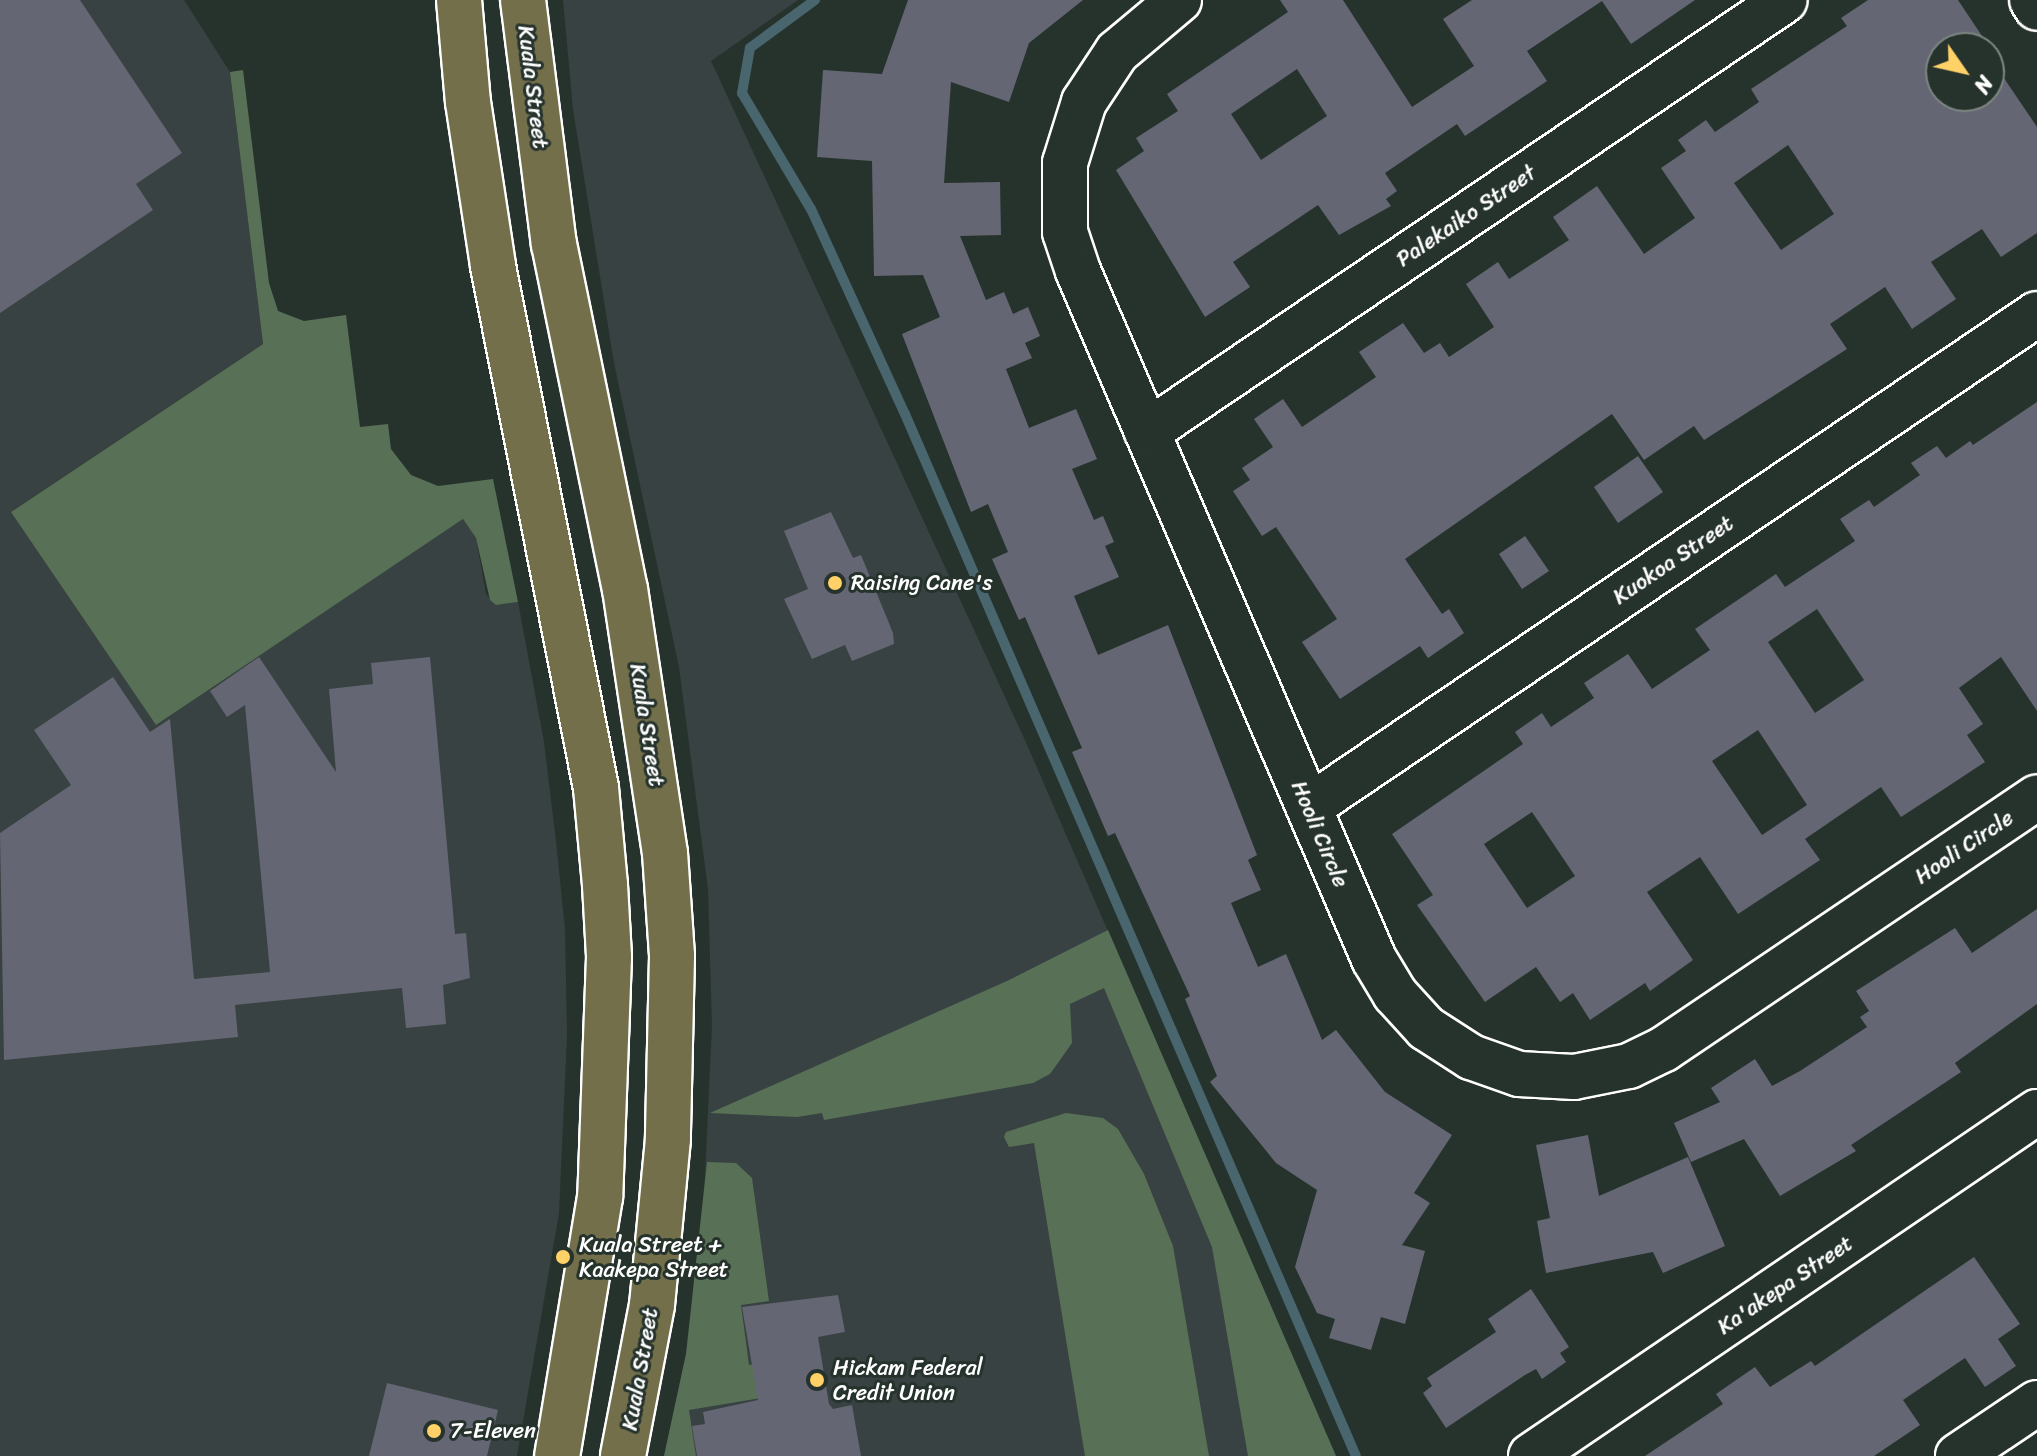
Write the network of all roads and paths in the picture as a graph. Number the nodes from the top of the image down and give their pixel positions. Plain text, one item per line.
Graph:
1 (459, 0) edge
2 (523, 0) edge
3 (1179, 0) edge
4 (1785, 0) edge
5 (2032, 0) edge
6 (2037, 8) edge
7 (2037, 314) edge
8 (1147, 432) junction
9 (2037, 797) edge
10 (1309, 807) junction
11 (2037, 1112) edge
12 (605, 1134) junction
13 (668, 1139) junction
14 (2037, 1403) edge
15 (557, 1456) edge
16 (623, 1456) edge
17 (1531, 1456) edge
18 (1958, 1456) edge

1 - 12 main road
2 - 13 main road, Kuala Street
3 - 8 street, Hooli Circle
4 - 8 street, Palekaiko Street
5 - 6 street
7 - 10 street, Kuokoa Street
8 - 10 street, Hooli Circle
9 - 10 street, Hooli Circle
11 - 17 street, Ka'akepa Street
12 - 13 main road
12 - 15 main road
13 - 16 main road, Kuala Street
14 - 18 street

